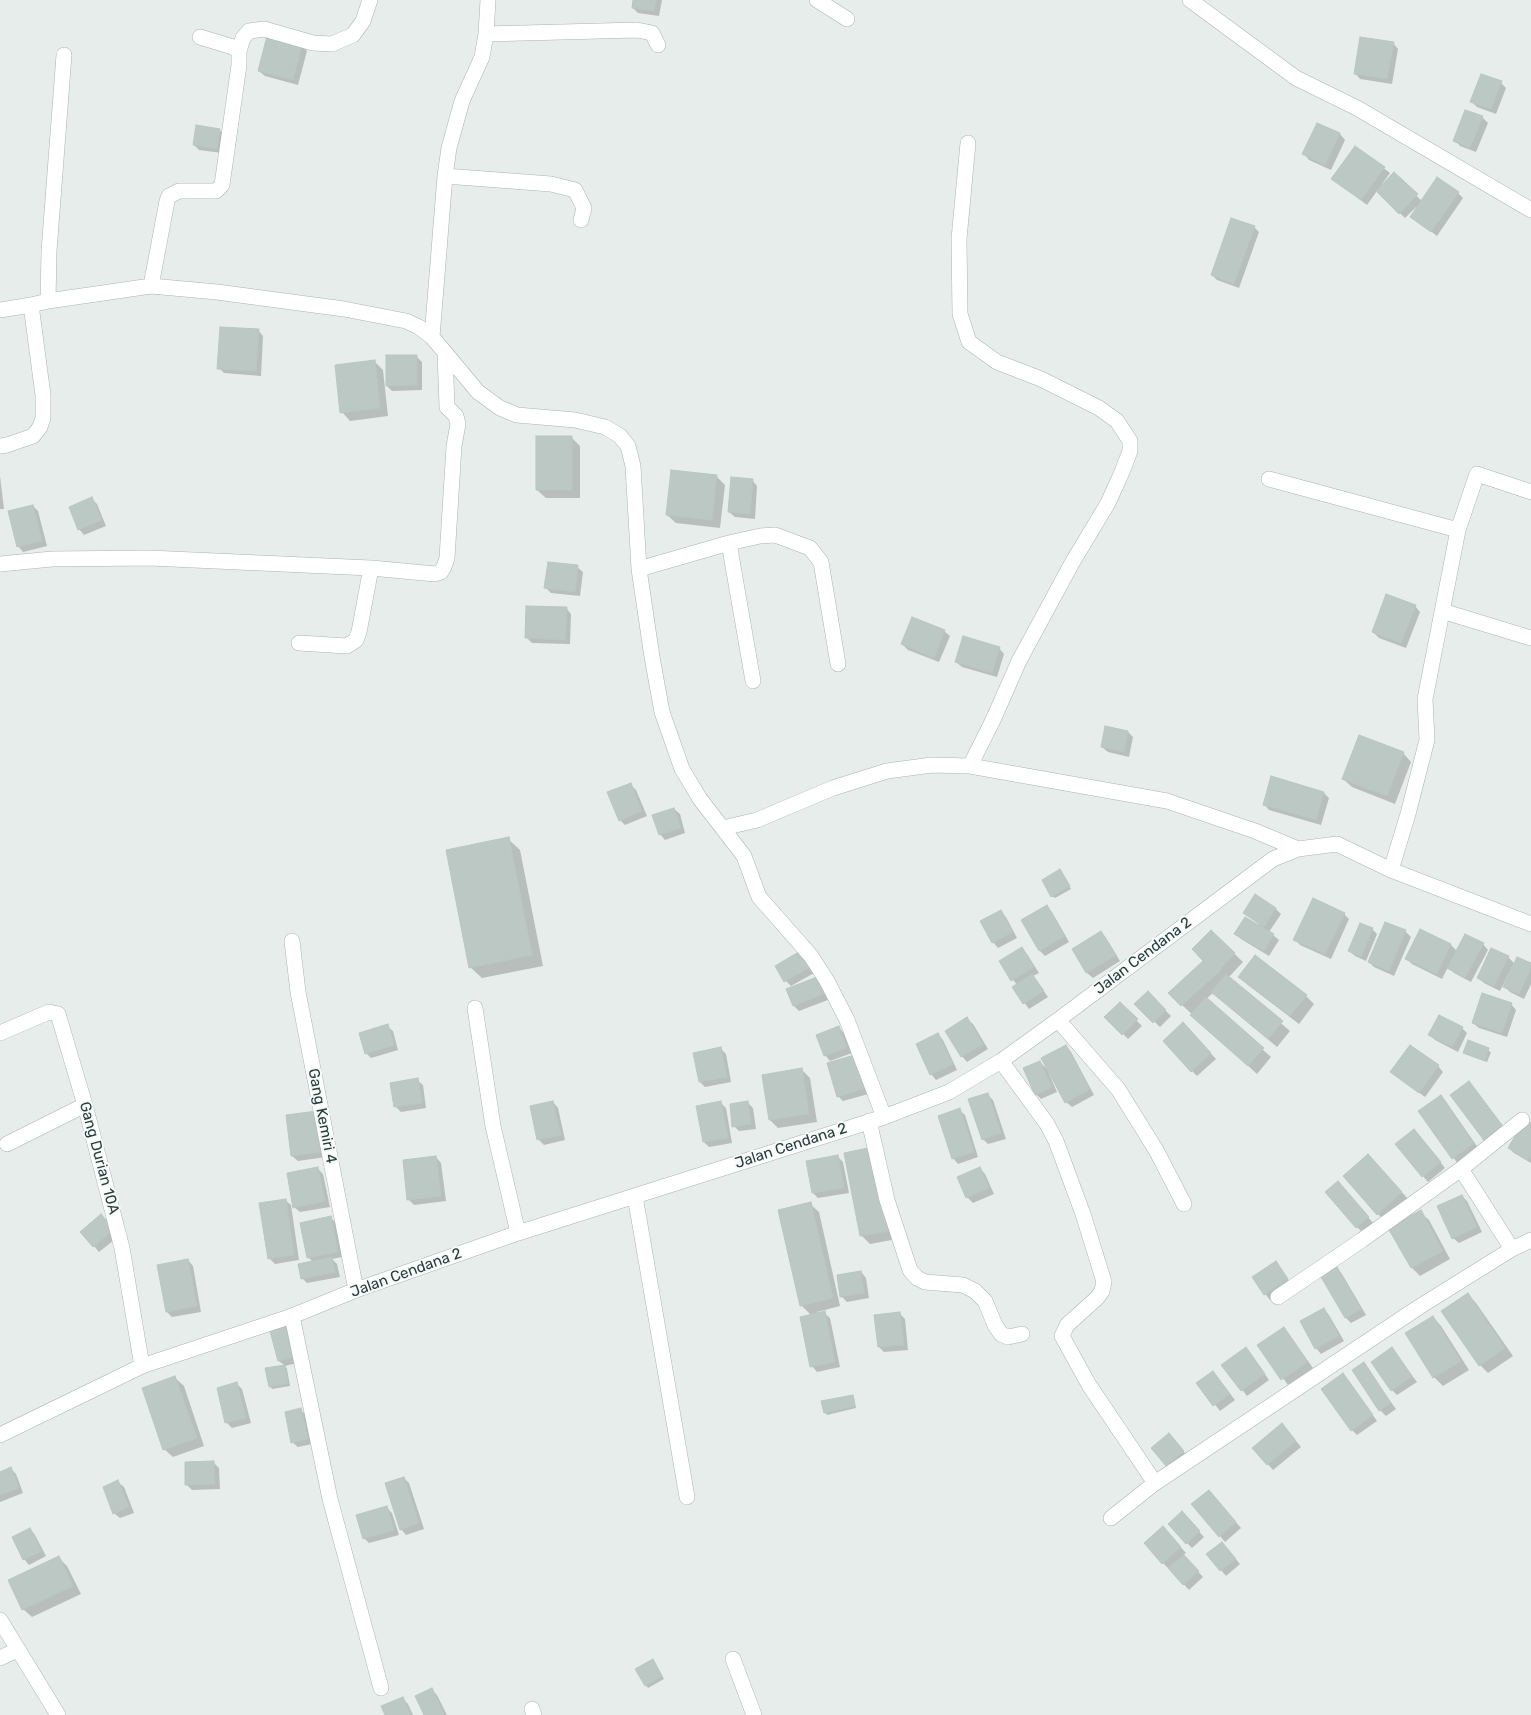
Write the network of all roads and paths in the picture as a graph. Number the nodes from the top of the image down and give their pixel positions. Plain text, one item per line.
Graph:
1 (370, 0) edge
2 (488, 0) edge
3 (816, 0) edge
4 (1190, 0) edge
5 (848, 19) dead end
6 (486, 34) junction
7 (200, 37) dead end
8 (658, 45) dead end
9 (239, 51) junction
10 (64, 55) dead end
11 (968, 143) dead end
12 (444, 176) junction
13 (1531, 210) edge
14 (581, 220) dead end
15 (151, 286) junction
16 (48, 301) junction
17 (31, 305) junction
18 (0, 310) edge
19 (432, 337) junction
20 (446, 353) junction
21 (0, 446) edge
22 (1269, 479) dead end
23 (1531, 492) edge
24 (1458, 530) junction
25 (729, 543) junction
26 (0, 564) edge
27 (371, 568) junction
28 (639, 569) junction
29 (1442, 611) junction
30 (1531, 638) edge
31 (299, 643) dead end
32 (838, 664) dead end
33 (752, 681) dead end
34 (970, 766) junction
35 (723, 828) junction
36 (1298, 849) junction
37 (1391, 870) junction
38 (1531, 924) edge
39 (292, 941) dead end
40 (475, 1008) dead end
41 (1058, 1020) junction
42 (0, 1033) edge
43 (1001, 1061) junction
44 (86, 1105) junction
45 (876, 1119) junction
46 (1522, 1120) dead end
47 (7, 1144) dead end
48 (1461, 1168) junction
49 (634, 1196) junction
50 (1184, 1204) dead end
51 (518, 1233) junction
52 (1531, 1240) edge
53 (1512, 1249) junction
54 (356, 1290) junction
55 (1278, 1297) dead end
56 (292, 1316) junction
57 (1022, 1334) dead end
58 (142, 1366) junction
59 (0, 1435) edge
60 (1155, 1483) junction
61 (687, 1497) dead end
62 (1112, 1518) dead end
63 (0, 1620) edge
64 (17, 1650) junction
65 (0, 1658) edge
66 (733, 1659) dead end
67 (381, 1688) dead end
68 (58, 1715) edge
69 (754, 1715) edge

1 - 9 street
2 - 6 street
3 - 5 street
4 - 13 street
6 - 8 street
6 - 12 street
7 - 9 street
9 - 15 street
10 - 16 street
11 - 34 street
12 - 14 street
12 - 19 street
15 - 16 street
15 - 19 street
16 - 17 street
17 - 18 street
17 - 21 street
19 - 20 street
20 - 27 street
20 - 28 street
22 - 24 street
23 - 24 street
24 - 29 street
25 - 28 street
25 - 32 street
25 - 33 street
26 - 27 street
27 - 31 street
28 - 35 street
29 - 30 street
29 - 37 street
34 - 35 street
34 - 36 street
35 - 45 street
36 - 37 street, Jalan Cendana 2
36 - 41 street, Jalan Cendana 2
37 - 38 street, Jalan Cendana 2
39 - 54 street, Gang Kemiri 4
40 - 51 street
41 - 43 street, Jalan Cendana 2
41 - 50 street
42 - 44 street, Gang Durian 10A
43 - 45 street, Jalan Cendana 2
43 - 60 street
44 - 47 street
44 - 58 street, Gang Durian 10A
45 - 49 street, Jalan Cendana 2
45 - 57 street
46 - 48 street
48 - 53 street
48 - 55 street
49 - 51 street, Jalan Cendana 2
49 - 61 street
51 - 54 street, Jalan Cendana 2
52 - 53 street
53 - 60 street
54 - 56 street, Jalan Cendana 2
56 - 58 street, Jalan Cendana 2
56 - 67 street
58 - 59 street, Jalan Cendana 2
60 - 62 street
63 - 64 street
64 - 65 street
64 - 68 street
66 - 69 street

